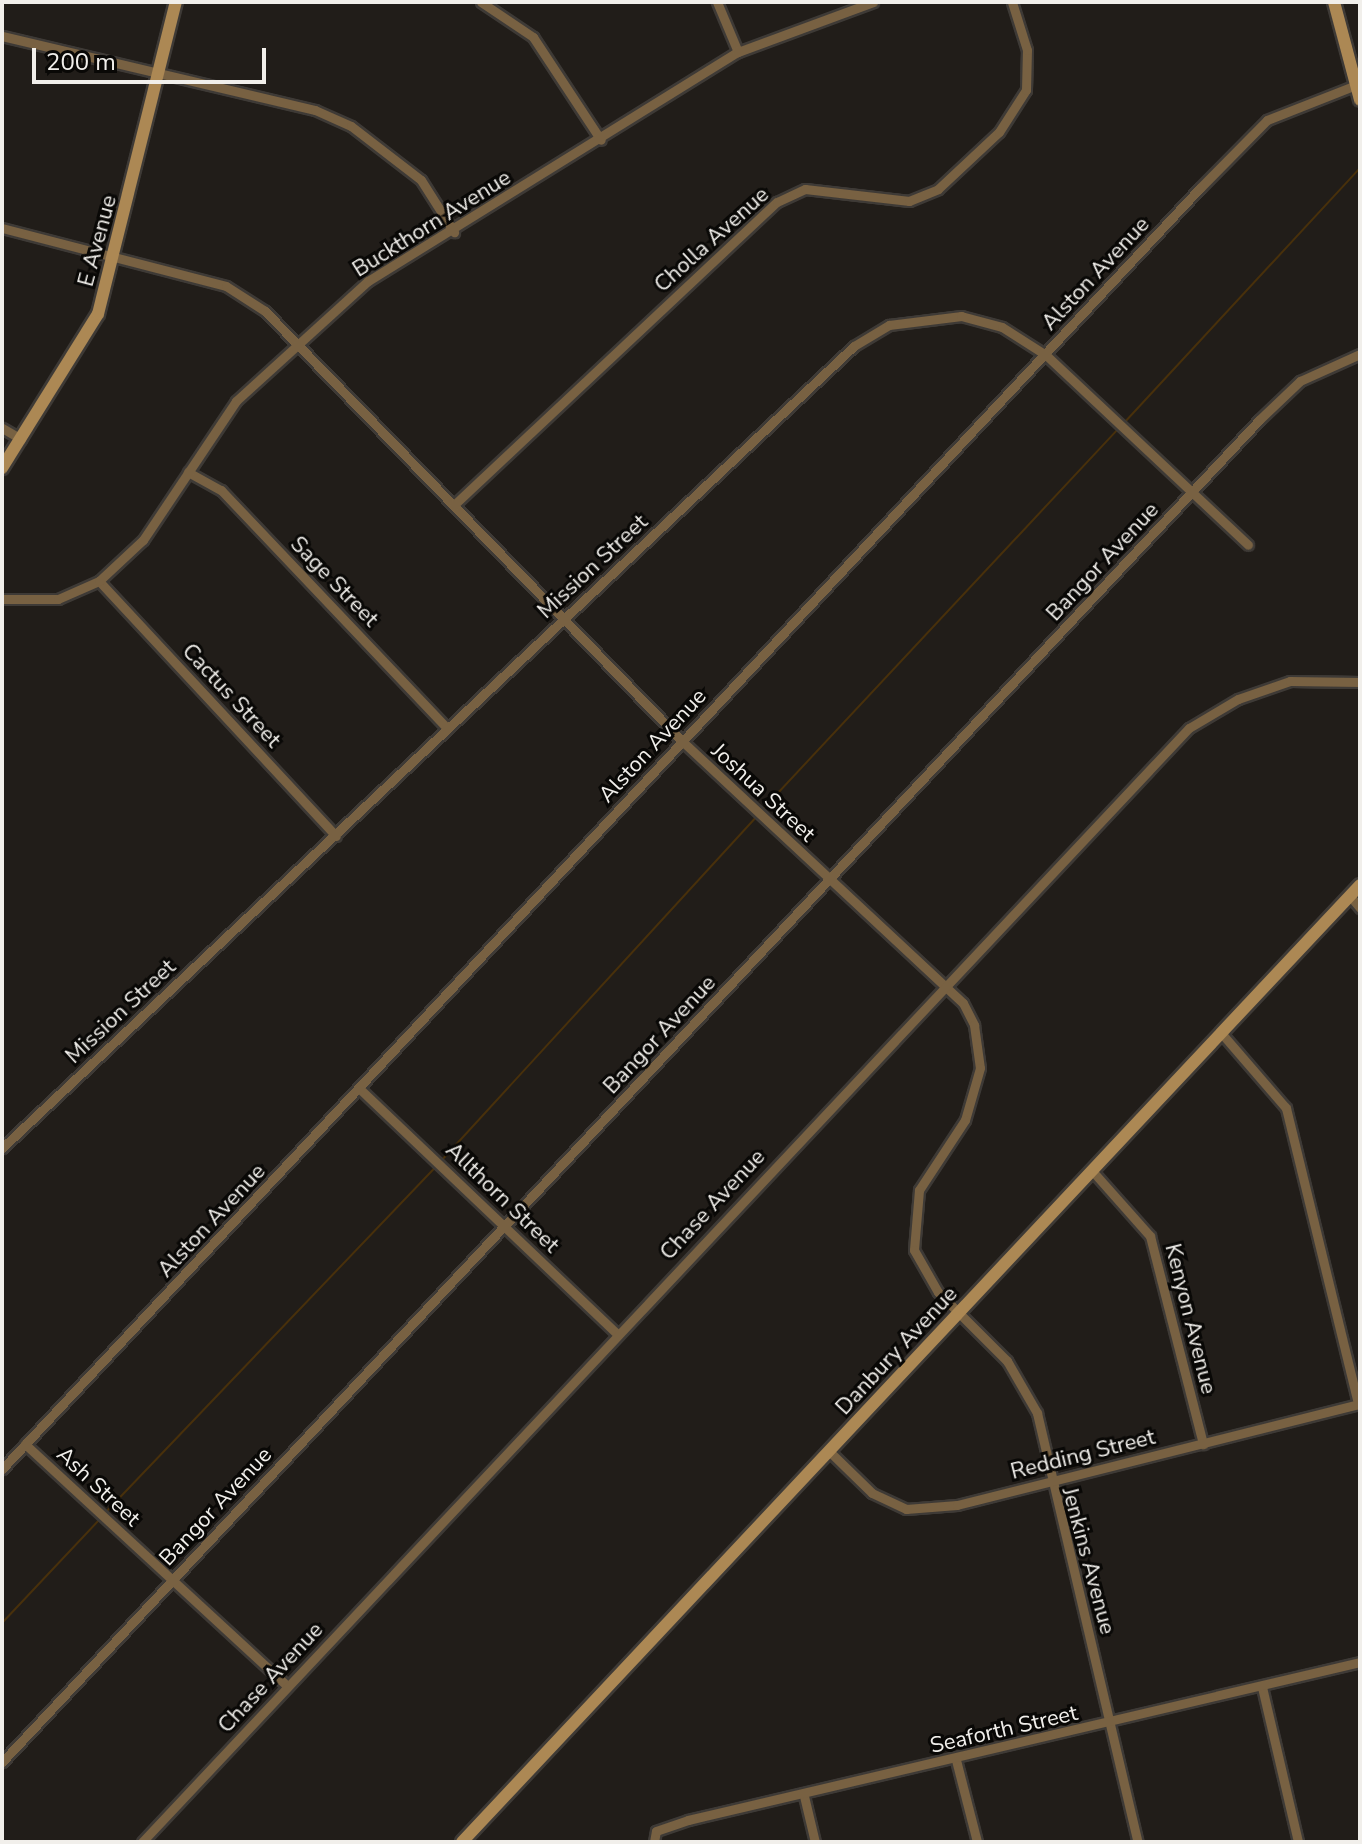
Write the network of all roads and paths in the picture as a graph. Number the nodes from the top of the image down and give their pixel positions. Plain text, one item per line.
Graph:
1 (176, 2) edge
2 (481, 2) edge
3 (717, 2) edge
4 (873, 2) edge
5 (1012, 2) edge
6 (1334, 2) edge
7 (2, 36) edge
8 (738, 52) junction
9 (159, 73) junction
10 (1356, 85) junction
11 (1360, 100) edge
12 (601, 140) junction
13 (2, 228) edge
14 (454, 232) junction
15 (118, 255) junction
16 (297, 340) junction
17 (1360, 354) edge
18 (1046, 355) junction
19 (2, 428) edge
20 (21, 439) junction
21 (2, 468) edge
22 (188, 472) junction
23 (1190, 494) junction
24 (455, 504) junction
25 (1248, 545) dead end
26 (99, 581) junction
27 (2, 599) edge
28 (562, 621) junction
29 (1360, 682) edge
30 (446, 727) junction
31 (682, 741) junction
32 (336, 836) junction
33 (829, 882) junction
34 (1360, 885) edge
35 (1350, 896) junction
36 (1360, 908) edge
37 (944, 984) junction
38 (1223, 1035) junction
39 (360, 1089) junction
40 (2, 1148) edge
41 (1095, 1174) junction
42 (506, 1227) junction
43 (959, 1311) junction
44 (617, 1334) junction
45 (1359, 1404) edge
46 (25, 1444) junction
47 (1203, 1444) junction
48 (831, 1453) junction
49 (2, 1469) edge
50 (1049, 1482) junction
51 (172, 1580) junction
52 (1360, 1662) edge
53 (287, 1686) junction
54 (1262, 1687) junction
55 (1110, 1723) junction
56 (956, 1760) junction
57 (2, 1762) edge
58 (804, 1796) junction
59 (655, 1837) edge
60 (142, 1842) edge
61 (462, 1842) edge
62 (815, 1842) edge
63 (977, 1842) edge
64 (1138, 1842) edge
65 (1298, 1842) edge

1 - 9 street, E Avenue
2 - 12 street
3 - 8 street
4 - 8 street, Buckthorn Avenue
5 - 24 street, Cholla Avenue
6 - 10 street
7 - 9 street
8 - 12 street, Buckthorn Avenue
9 - 14 street
9 - 15 street, E Avenue
10 - 11 street
10 - 18 street, Alston Avenue
12 - 14 street, Buckthorn Avenue
13 - 15 street, Joshua Street
14 - 16 street, Buckthorn Avenue
15 - 16 street, Joshua Street
15 - 20 street, E Avenue
16 - 22 street, Buckthorn Avenue
16 - 24 street, Joshua Street
17 - 23 street, Bangor Avenue
18 - 23 street, Mission Street
18 - 28 street, Mission Street
18 - 31 street, Alston Avenue
19 - 20 street
20 - 21 street, E Avenue
22 - 26 street, Buckthorn Avenue
22 - 30 street, Sage Street
23 - 25 street, Mission Street
23 - 33 street, Bangor Avenue
24 - 28 street, Joshua Street
26 - 27 street, Buckthorn Avenue
26 - 32 street, Cactus Street
28 - 30 street, Mission Street
28 - 31 street, Joshua Street
29 - 37 street, Chase Avenue
30 - 32 street, Mission Street
31 - 33 street, Joshua Street
31 - 39 street, Alston Avenue
32 - 40 street, Mission Street
33 - 37 street, Joshua Street
33 - 42 street, Bangor Avenue
34 - 35 street, Danbury Avenue
35 - 36 street
35 - 38 street, Danbury Avenue
37 - 43 street, Joshua Street
37 - 44 street, Chase Avenue
38 - 41 street, Danbury Avenue
38 - 45 street
39 - 42 street, Allthorn Street
39 - 46 street, Alston Avenue
41 - 43 street, Danbury Avenue
41 - 47 street, Kenyon Avenue
42 - 44 street, Allthorn Street
42 - 51 street, Bangor Avenue
43 - 48 street, Danbury Avenue
43 - 50 street, Jenkins Avenue
44 - 53 street, Chase Avenue
45 - 47 street, Redding Street
46 - 49 street, Alston Avenue
46 - 51 street, Ash Street
47 - 50 street, Redding Street
48 - 50 street, Redding Street
48 - 61 street, Danbury Avenue
50 - 55 street, Jenkins Avenue
51 - 53 street, Ash Street
51 - 57 street, Bangor Avenue
52 - 54 street, Seaforth Street
53 - 60 street, Chase Avenue
54 - 55 street, Seaforth Street
54 - 65 street
55 - 56 street, Seaforth Street
55 - 64 street, Jenkins Avenue
56 - 58 street, Seaforth Street
56 - 63 street
58 - 59 street, Seaforth Street
58 - 62 street

